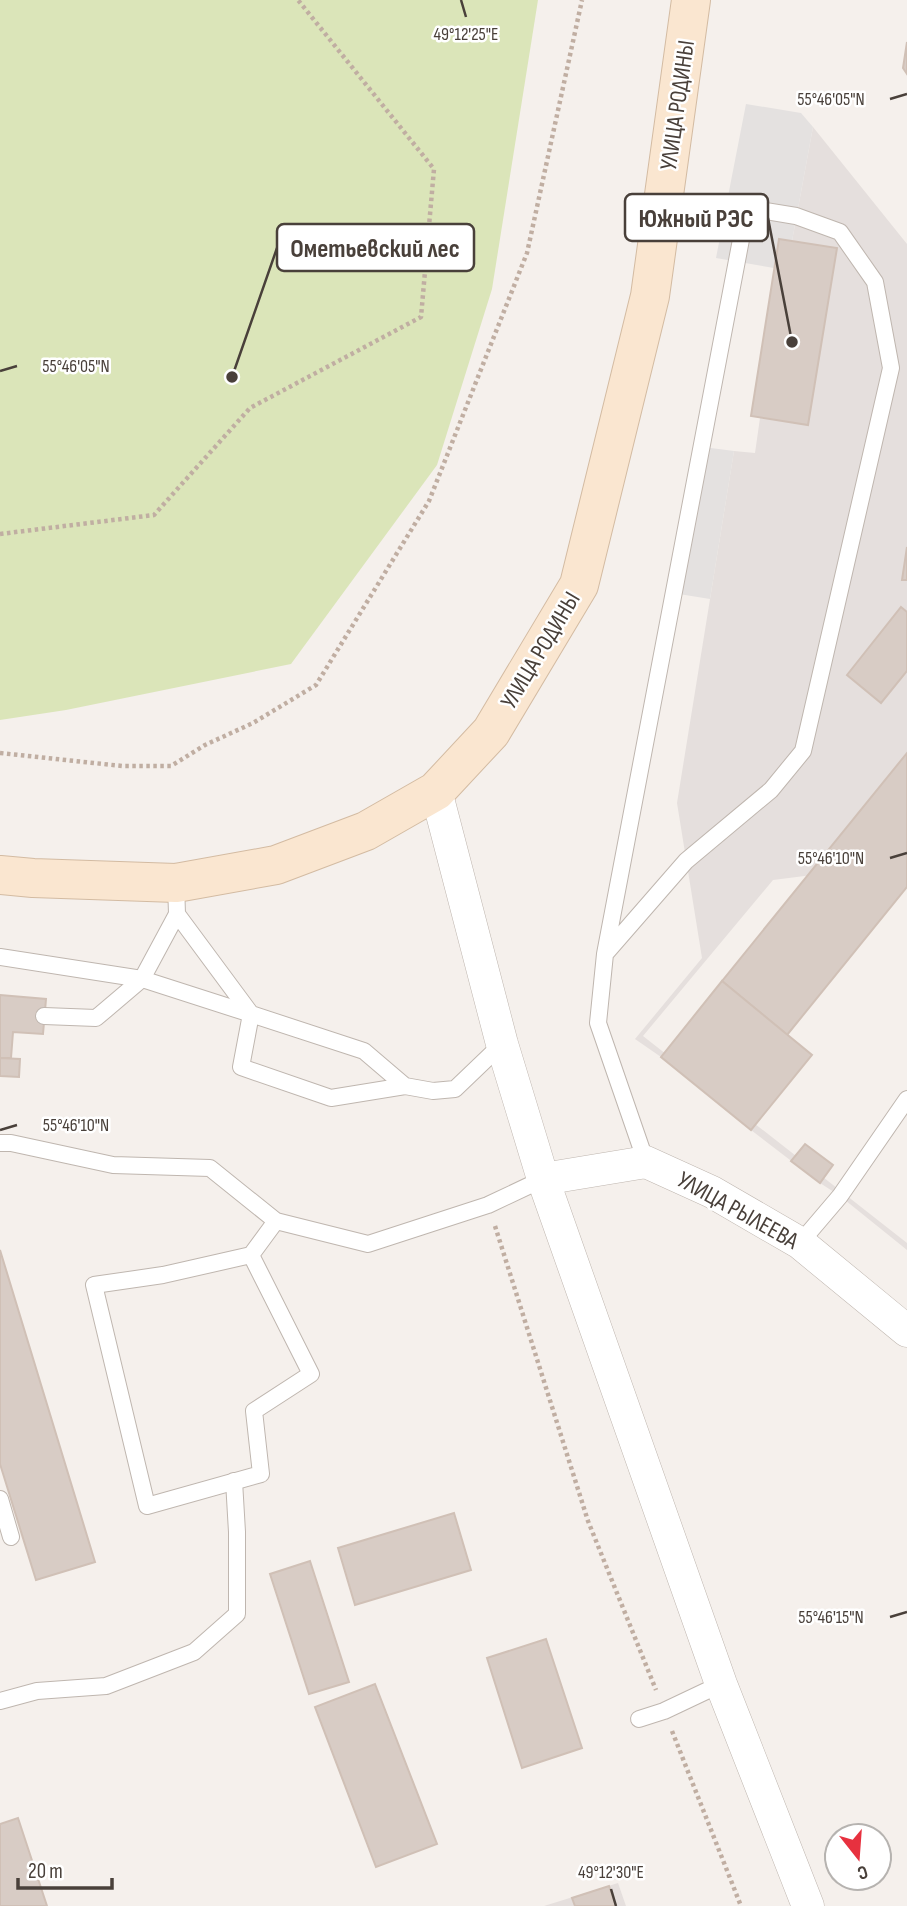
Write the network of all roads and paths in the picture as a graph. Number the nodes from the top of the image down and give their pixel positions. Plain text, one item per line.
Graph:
1 (299, 0) edge
2 (582, 0) edge
3 (691, 0) edge
4 (0, 534) edge
5 (0, 753) edge
6 (436, 791) junction
7 (0, 875) edge
8 (176, 899) junction
9 (605, 954) junction
10 (0, 957) edge
11 (142, 979) junction
12 (251, 1014) junction
13 (44, 1016) dead end
14 (502, 1044) junction
15 (405, 1086) junction
16 (907, 1099) edge
17 (0, 1143) edge
18 (646, 1162) junction
19 (543, 1179) junction
20 (488, 1205) junction
21 (276, 1221) junction
22 (800, 1243) junction
23 (251, 1255) junction
24 (907, 1331) edge
25 (234, 1482) junction
26 (0, 1499) edge
27 (12, 1537) dead end
28 (721, 1685) junction
29 (0, 1701) edge
30 (664, 1711) junction
31 (639, 1719) dead end
32 (741, 1906) edge
33 (808, 1906) edge

1 - 4 path
2 - 5 path
3 - 6 street, УЛИЦА РОДИНЫ
6 - 8 street, УЛИЦА РОДИНЫ
6 - 14 street
7 - 8 street, УЛИЦА РОДИНЫ
8 - 11 lane
8 - 12 lane
9 - 9 lane
9 - 18 lane
10 - 11 lane
11 - 12 lane
11 - 13 lane
12 - 15 lane
12 - 15 lane
14 - 15 lane
14 - 19 street
16 - 22 lane
17 - 21 lane
18 - 19 street, УЛИЦА РЫЛЕЕВА
18 - 22 street, УЛИЦА РЫЛЕЕВА
19 - 20 lane
19 - 28 street
20 - 21 lane
20 - 30 path
21 - 23 lane
22 - 24 street, УЛИЦА РЫЛЕЕВА
23 - 25 lane
23 - 25 lane
25 - 29 lane
26 - 27 lane
28 - 30 lane
28 - 33 street
30 - 31 lane
30 - 32 path

